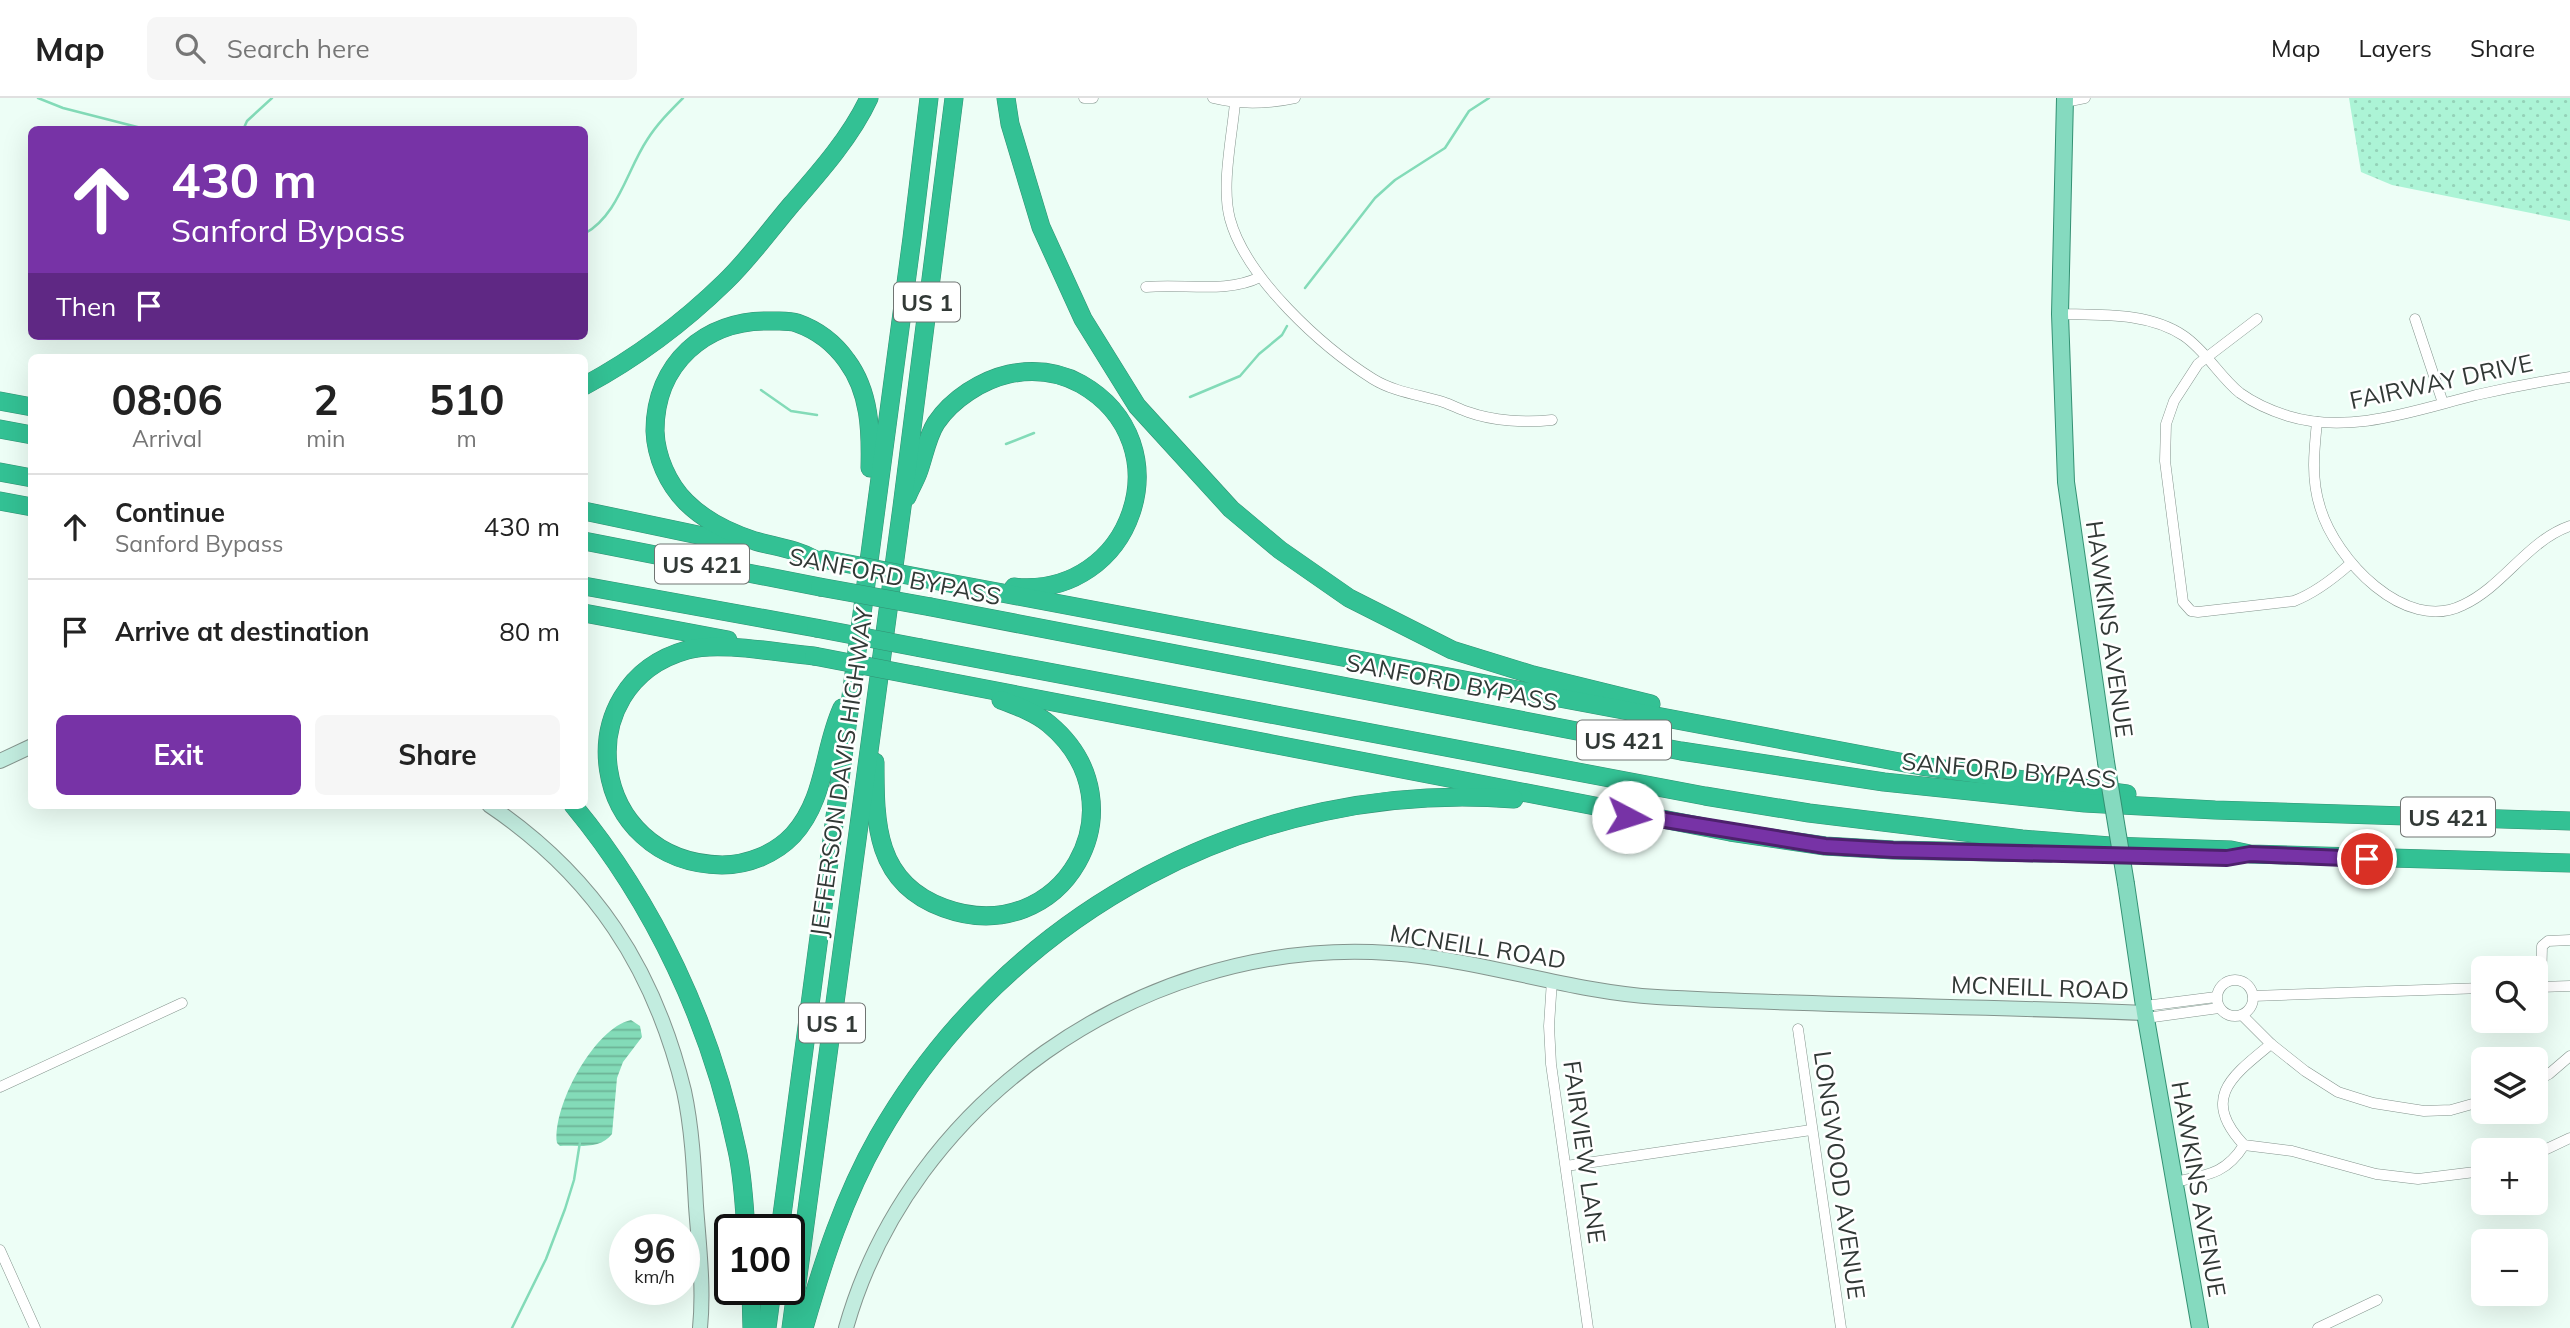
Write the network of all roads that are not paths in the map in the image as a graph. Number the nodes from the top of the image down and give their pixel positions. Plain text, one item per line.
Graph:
1 (869, 98) edge
2 (929, 98) edge
3 (954, 98) edge
4 (1006, 98) edge
5 (1085, 98) edge
6 (1093, 98) edge
7 (1213, 98) edge
8 (1295, 98) edge
9 (2085, 98) edge
10 (2065, 100) edge
11 (1236, 103) junction
12 (1260, 276) junction
13 (1146, 287) dead end
14 (2060, 314) junction
15 (2257, 319) dead end
16 (2416, 319) dead end
17 (2206, 358) junction
18 (2570, 377) edge
19 (588, 384) edge
20 (0, 401) edge
21 (2443, 403) junction
22 (28, 406) edge
23 (1552, 420) dead end
24 (2317, 422) junction
25 (0, 429) edge
26 (28, 434) edge
27 (0, 472) edge
28 (28, 477) edge
29 (876, 499) junction
30 (0, 501) edge
31 (28, 506) edge
32 (902, 507) junction
33 (588, 512) edge
34 (2570, 526) edge
35 (588, 542) edge
36 (820, 559) junction
37 (2350, 564) junction
38 (933, 580) junction
39 (588, 587) edge
40 (588, 614) edge
41 (814, 656) junction
42 (923, 677) junction
43 (851, 689) junction
44 (872, 718) junction
45 (1772, 738) junction
46 (28, 748) edge
47 (0, 761) edge
48 (495, 809) edge
49 (576, 809) edge
50 (2325, 814) junction
51 (1647, 817) junction
52 (2570, 821) edge
53 (2250, 854) junction
54 (2570, 863) edge
55 (2570, 940) edge
56 (2541, 956) edge
57 (1552, 981) junction
58 (2570, 986) edge
59 (2548, 987) edge
60 (2471, 988) edge
61 (2253, 996) junction
62 (2216, 997) junction
63 (182, 1003) dead end
64 (2219, 1008) junction
65 (2146, 1012) junction
66 (2242, 1015) junction
67 (1798, 1029) dead end
68 (2271, 1044) junction
69 (2570, 1056) edge
70 (2548, 1074) edge
71 (0, 1087) edge
72 (2471, 1104) edge
73 (1811, 1130) junction
74 (2570, 1138) edge
75 (2244, 1145) junction
76 (2548, 1148) edge
77 (1566, 1166) junction
78 (2471, 1172) edge
79 (2175, 1182) junction
80 (744, 1214) edge
81 (782, 1214) edge
82 (0, 1251) edge
83 (2377, 1300) dead end
84 (751, 1305) edge
85 (770, 1305) edge
86 (35, 1328) edge
87 (700, 1328) edge
88 (752, 1328) edge
89 (767, 1328) edge
90 (791, 1328) edge
91 (804, 1328) edge
92 (846, 1328) edge
93 (1588, 1328) edge
94 (1841, 1328) edge
95 (2200, 1328) edge
96 (2318, 1328) edge

1 - 19 highway
2 - 29 highway, JEFFERSON DAVIS HIGHWAY / US 1
3 - 32 highway, JEFFERSON DAVIS HIGHWAY / US 1
4 - 45 highway
5 - 6 street
7 - 11 street
8 - 11 street
9 - 10 street
10 - 14 main road, HAWKINS AVENUE
11 - 12 street
12 - 13 street
12 - 23 street
14 - 17 street, FAIRWAY DRIVE
14 - 65 main road, HAWKINS AVENUE, bridge
15 - 17 street
16 - 21 street
17 - 24 street, FAIRWAY DRIVE
17 - 37 street
18 - 21 street, FAIRWAY DRIVE
20 - 22 highway
21 - 24 street, FAIRWAY DRIVE
24 - 37 street
25 - 26 highway
27 - 28 highway
29 - 36 highway
29 - 43 highway, JEFFERSON DAVIS HIGHWAY / US 1
30 - 31 highway
32 - 38 highway
32 - 44 highway, JEFFERSON DAVIS HIGHWAY / US 1
33 - 36 highway
34 - 37 street
35 - 50 highway, SANFORD BYPASS / US 421, bridge
36 - 38 highway, bridge
38 - 45 highway
39 - 53 highway, US 421, bridge
40 - 41 highway
41 - 42 highway, bridge
41 - 43 highway
42 - 44 highway
42 - 51 highway
43 - 81 highway, JEFFERSON DAVIS HIGHWAY / US 1
44 - 90 highway, JEFFERSON DAVIS HIGHWAY / US 1
45 - 50 highway
46 - 47 street
48 - 87 street
49 - 80 highway
50 - 52 highway, SANFORD BYPASS / US 421
51 - 53 highway
51 - 91 highway
53 - 54 highway, US 421
55 - 56 street
57 - 65 street, MCNEILL ROAD
57 - 77 street, FAIRVIEW LANE
57 - 92 street, MCNEILL ROAD
58 - 59 street
60 - 61 street
61 - 62 street
61 - 66 street
62 - 64 street
62 - 65 street
63 - 71 street
64 - 65 street
64 - 66 street
65 - 79 main road, HAWKINS AVENUE
66 - 68 street
67 - 73 street, LONGWOOD AVENUE
68 - 72 street
68 - 75 street
69 - 70 street
73 - 77 street
73 - 94 street, LONGWOOD AVENUE
74 - 76 street
75 - 78 street
75 - 79 street
77 - 93 street, FAIRVIEW LANE
79 - 95 main road, HAWKINS AVENUE
82 - 86 street
83 - 96 street
84 - 88 highway
85 - 89 highway

